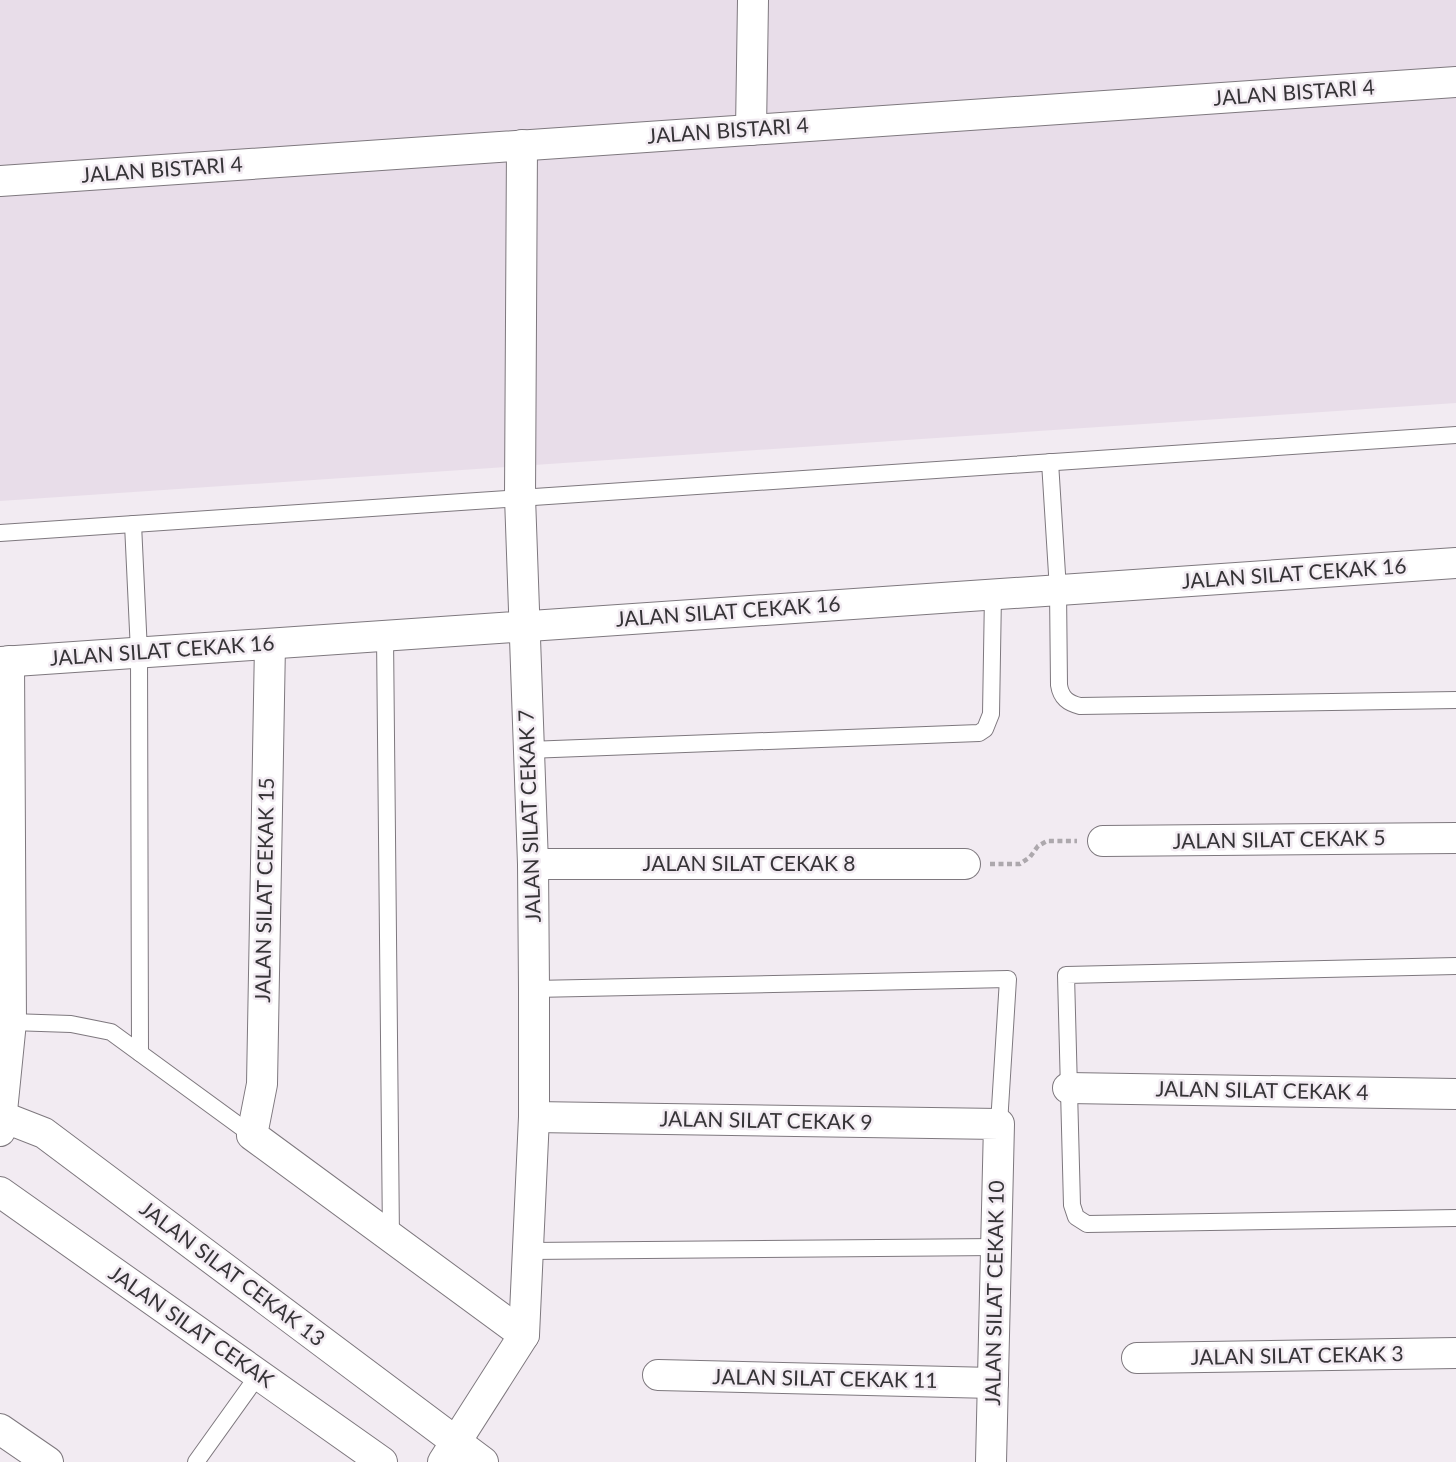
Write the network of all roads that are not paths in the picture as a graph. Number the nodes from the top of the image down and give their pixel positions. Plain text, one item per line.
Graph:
1 (753, 0) edge
2 (1456, 82) edge
3 (751, 130) junction
4 (522, 145) junction
5 (0, 180) edge
6 (1456, 435) edge
7 (1050, 462) junction
8 (520, 498) junction
9 (132, 524) junction
10 (0, 533) edge
11 (1456, 563) edge
12 (1058, 590) junction
13 (993, 594) junction
14 (524, 626) junction
15 (385, 636) junction
16 (270, 644) junction
17 (139, 652) junction
18 (5, 662) edge
19 (1456, 700) edge
20 (528, 750) junction
21 (1456, 838) edge
22 (1102, 841) road end
23 (533, 864) junction
24 (965, 864) road end
25 (1456, 965) edge
26 (534, 989) junction
27 (11, 1022) junction
28 (140, 1053) junction
29 (1068, 1088) junction
30 (1456, 1094) edge
31 (534, 1117) junction
32 (1, 1124) edge
33 (999, 1124) junction
34 (252, 1136) junction
35 (0, 1192) edge
36 (1456, 1218) edge
37 (391, 1238) junction
38 (996, 1247) junction
39 (528, 1251) junction
40 (524, 1335) junction
41 (1456, 1353) edge
42 (1137, 1358) dead end
43 (259, 1374) junction
44 (658, 1374) dead end
45 (993, 1382) junction
46 (0, 1429) edge
47 (449, 1451) edge
48 (48, 1462) edge
49 (195, 1462) edge
50 (382, 1462) edge
51 (483, 1462) edge
52 (991, 1462) edge

1 - 3 street
2 - 3 street, JALAN BISTARI 4
3 - 4 street, JALAN BISTARI 4
4 - 5 street, JALAN BISTARI 4
4 - 8 street, JALAN SILAT CEKAK 7
6 - 7 lane
7 - 8 lane
7 - 12 lane
8 - 9 lane
8 - 14 street, JALAN SILAT CEKAK 7
9 - 10 lane
9 - 17 lane
11 - 12 street, JALAN SILAT CEKAK 16
12 - 13 street, JALAN SILAT CEKAK 16
12 - 19 lane
13 - 14 street, JALAN SILAT CEKAK 16
13 - 20 lane
14 - 15 street, JALAN SILAT CEKAK 16
14 - 20 street, JALAN SILAT CEKAK 7
15 - 16 street, JALAN SILAT CEKAK 16
15 - 37 lane
16 - 17 street, JALAN SILAT CEKAK 16
16 - 34 street, JALAN SILAT CEKAK 15
17 - 18 street, JALAN SILAT CEKAK 16
17 - 28 lane
18 - 27 street
20 - 23 street, JALAN SILAT CEKAK 7
21 - 22 street, JALAN SILAT CEKAK 5
23 - 24 street, JALAN SILAT CEKAK 8
23 - 26 street, JALAN SILAT CEKAK 7
25 - 29 lane
26 - 31 street, JALAN SILAT CEKAK 7
26 - 33 lane
27 - 28 lane
27 - 32 street
28 - 34 lane
29 - 30 street, JALAN SILAT CEKAK 4
29 - 36 lane
31 - 33 street, JALAN SILAT CEKAK 9
31 - 39 street, JALAN SILAT CEKAK 7
32 - 47 street, JALAN SILAT CEKAK 13
33 - 38 street, JALAN SILAT CEKAK 10
34 - 37 street
35 - 43 street, JALAN SILAT CEKAK
37 - 40 street
38 - 39 lane
38 - 45 street, JALAN SILAT CEKAK 10
39 - 40 street, JALAN SILAT CEKAK 7
40 - 47 street
41 - 42 street, JALAN SILAT CEKAK 3
43 - 49 lane
43 - 50 street, JALAN SILAT CEKAK
44 - 45 street, JALAN SILAT CEKAK 11
45 - 52 street, JALAN SILAT CEKAK 10
46 - 48 street
47 - 51 street, JALAN SILAT CEKAK 13

